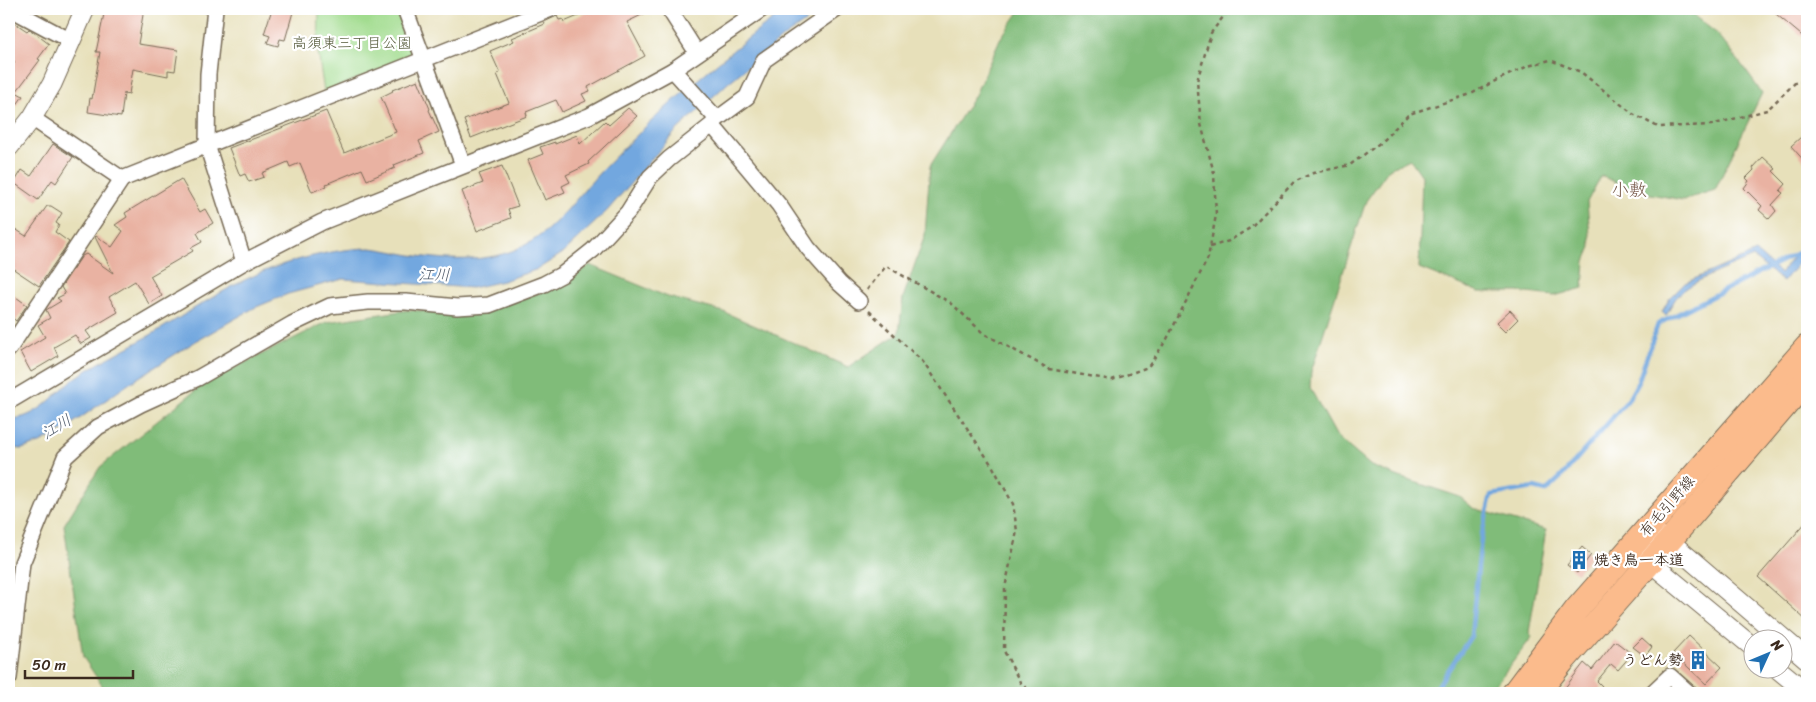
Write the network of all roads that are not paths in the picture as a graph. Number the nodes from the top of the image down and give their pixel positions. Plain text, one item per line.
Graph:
1 (11, 9) edge
2 (85, 9) edge
3 (215, 9) edge
4 (405, 9) edge
5 (551, 9) edge
6 (669, 9) edge
7 (762, 9) edge
8 (837, 9) edge
9 (71, 41) junction
10 (697, 53) junction
11 (424, 59) junction
12 (673, 70) junction
13 (32, 118) junction
14 (714, 122) junction
15 (207, 144) junction
16 (9, 147) edge
17 (463, 164) junction
18 (122, 179) junction
19 (244, 262) junction
20 (859, 301) road end
21 (1807, 347) edge
22 (9, 349) edge
23 (1807, 380) edge
24 (9, 399) edge
25 (1646, 530) junction
26 (1669, 541) junction
27 (1650, 562) junction
28 (1744, 640) edge
29 (1807, 659) edge
30 (9, 678) edge
31 (1791, 680) edge
32 (1514, 693) edge
33 (1537, 693) edge
34 (1652, 693) edge
35 (1689, 693) edge
36 (1807, 693) edge

1 - 9 street
2 - 9 street
3 - 15 street
4 - 11 street
5 - 11 street
6 - 10 street
7 - 10 street
8 - 14 street
9 - 13 street
10 - 12 street
11 - 15 street
11 - 17 street
12 - 14 street
12 - 17 street
13 - 16 street
13 - 18 street
14 - 20 street
14 - 30 street
15 - 18 street
15 - 19 street
17 - 19 street
18 - 22 street
19 - 24 street
21 - 25 main road, 有毛引野線
23 - 26 main road, 有毛引野線
25 - 26 street
25 - 27 street
25 - 32 main road, 有毛引野線
26 - 27 main road, 有毛引野線
26 - 29 street
27 - 28 street
27 - 33 main road, 有毛引野線
31 - 36 street
34 - 35 street

